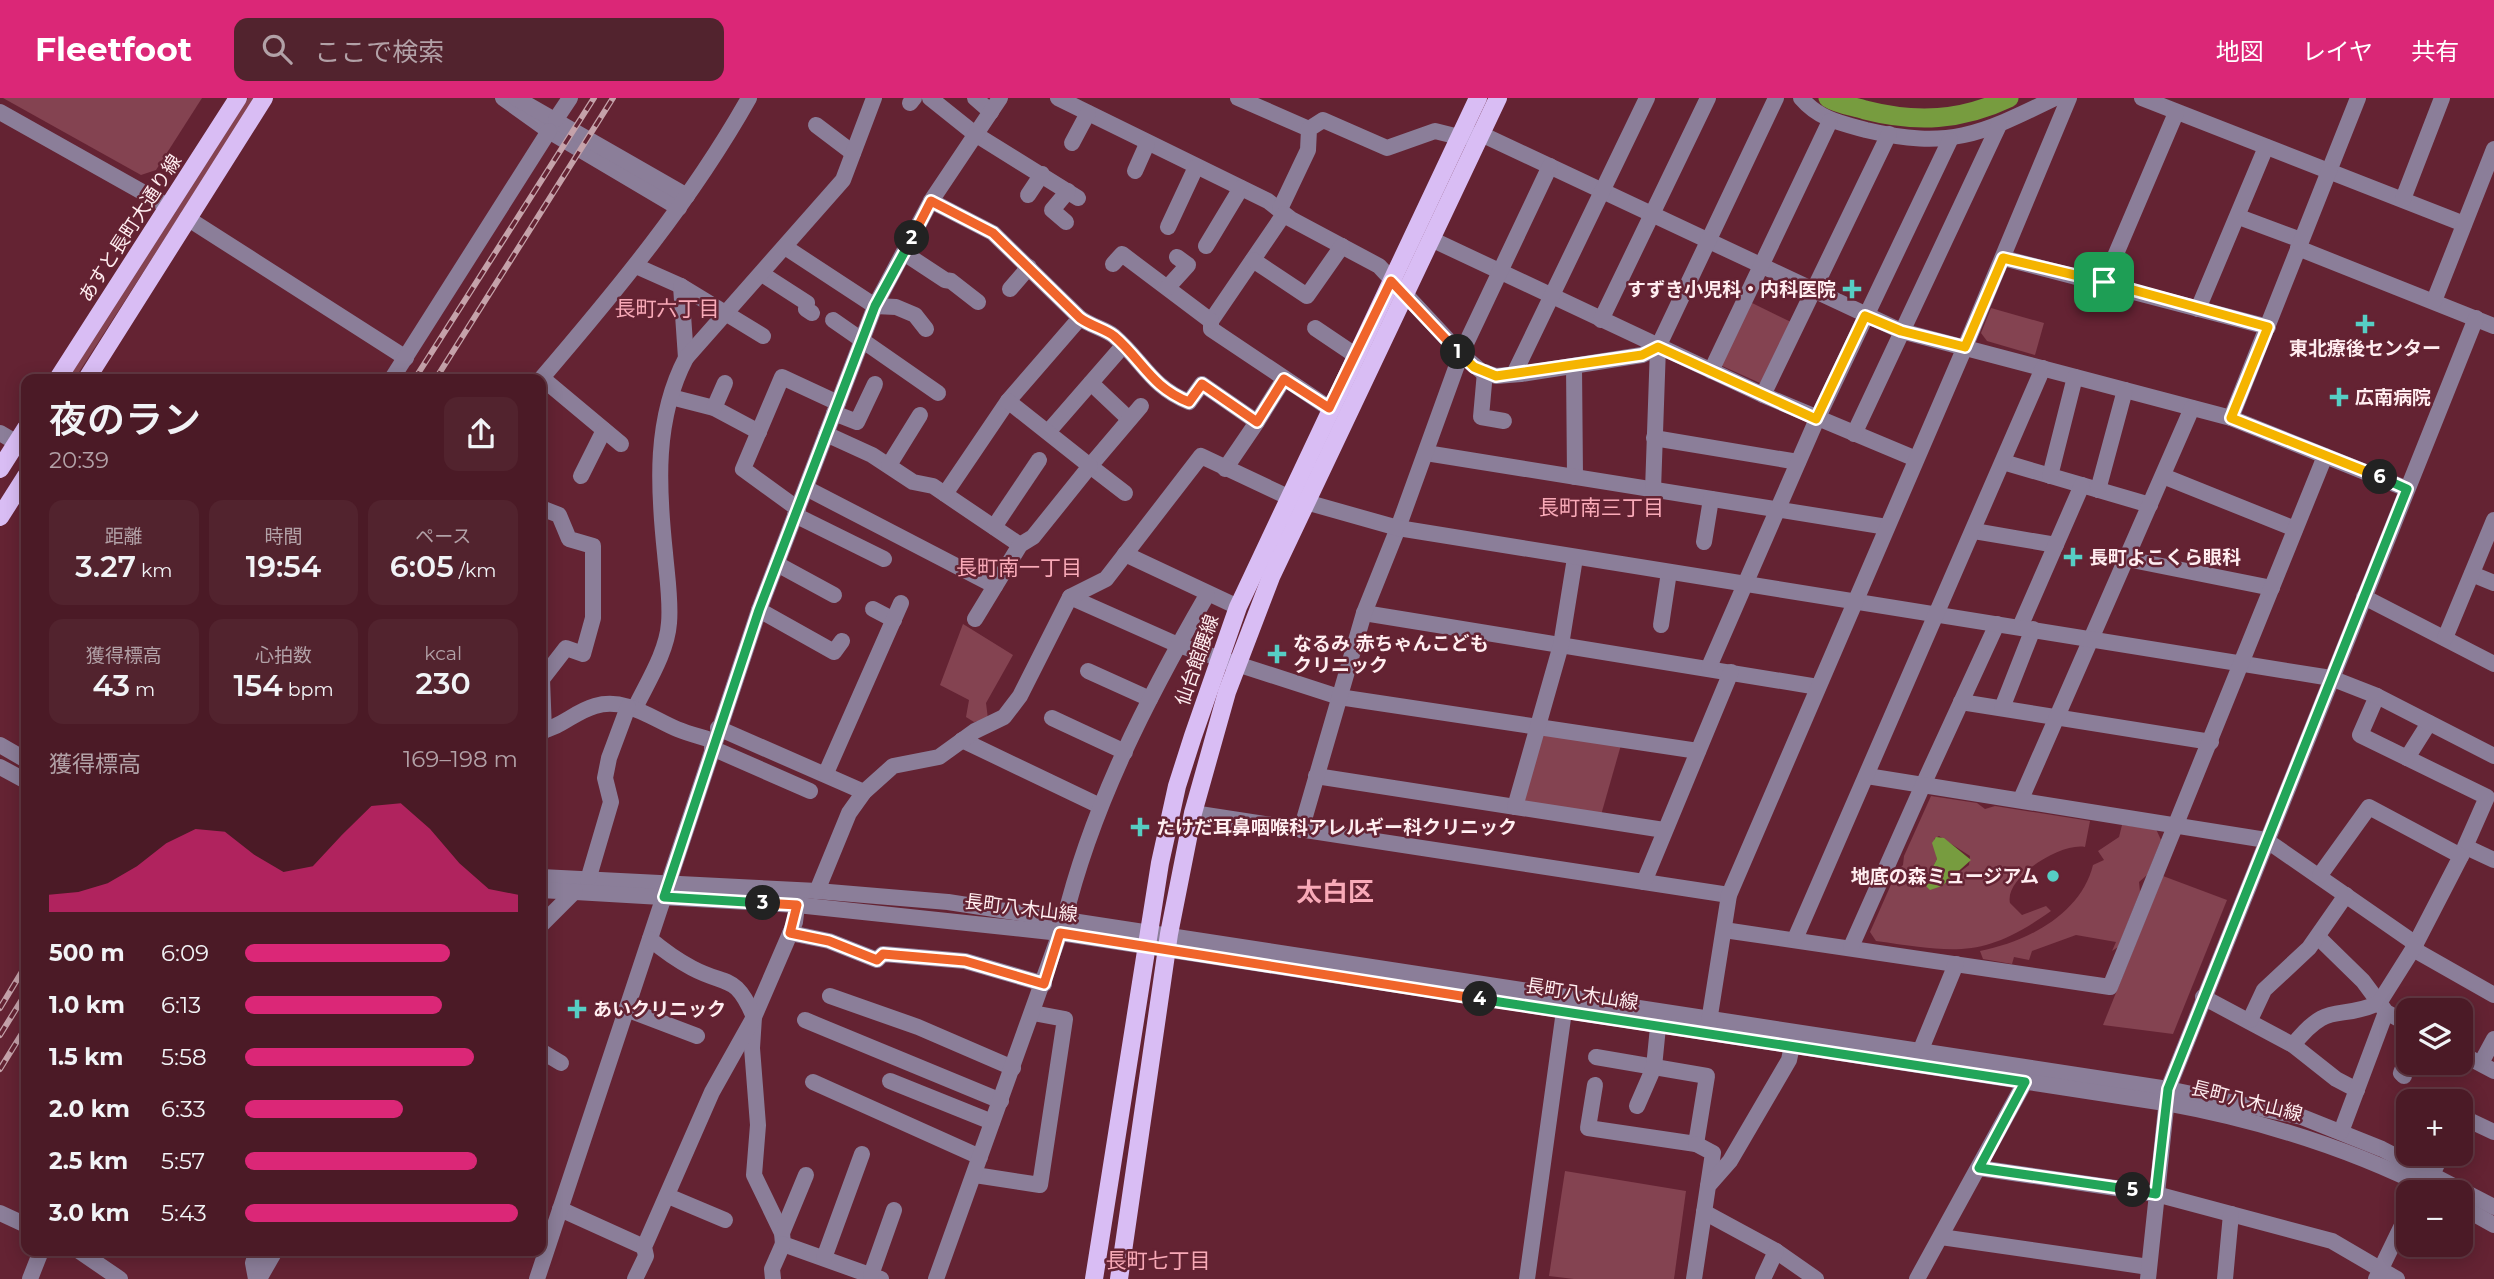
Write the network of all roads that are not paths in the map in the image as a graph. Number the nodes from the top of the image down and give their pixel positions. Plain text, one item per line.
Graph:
1 (238, 98) edge
2 (264, 98) edge
3 (503, 98) edge
4 (516, 98) edge
5 (570, 98) edge
6 (749, 98) edge
7 (874, 98) edge
8 (930, 98) edge
9 (975, 98) edge
10 (1058, 98) edge
11 (1238, 98) edge
12 (1478, 98) edge
13 (1498, 98) edge
14 (1647, 98) edge
15 (1709, 98) edge
16 (1776, 98) edge
17 (1801, 98) edge
18 (2055, 98) edge
19 (2068, 98) edge
20 (2142, 98) edge
21 (2356, 98) edge
22 (2442, 98) edge
23 (995, 105) edge
24 (0, 112) edge
25 (1088, 113) junction
26 (2176, 113) junction
27 (1830, 121) junction
28 (552, 125) junction
29 (816, 125) dead end
30 (2000, 125) junction
31 (1309, 129) junction
32 (975, 134) junction
33 (1481, 134) junction
34 (1889, 134) junction
35 (1459, 136) junction
36 (1950, 140) junction
37 (1072, 143) dead end
38 (1147, 144) junction
39 (2266, 147) junction
40 (2494, 149) edge
41 (853, 153) junction
42 (1550, 166) junction
43 (1196, 167) junction
44 (1135, 171) dead end
45 (2329, 171) junction
46 (1042, 174) junction
47 (1241, 188) junction
48 (1602, 191) junction
49 (1028, 195) dead end
50 (2403, 199) junction
51 (931, 201) junction
52 (683, 202) junction
53 (169, 207) junction
54 (1282, 212) junction
55 (1653, 215) junction
56 (2239, 217) junction
57 (187, 218) junction
58 (1066, 222) dead end
59 (2464, 224) junction
60 (1168, 227) dead end
61 (1431, 239) junction
62 (1707, 240) junction
63 (2300, 244) junction
64 (1206, 246) dead end
65 (1342, 246) junction
66 (785, 247) junction
67 (904, 253) junction
68 (1177, 257) dead end
69 (2003, 258) junction
70 (1253, 260) junction
71 (1113, 264) dead end
72 (636, 266) junction
73 (1029, 267) junction
74 (1760, 267) junction
75 (1499, 272) junction
76 (762, 274) junction
77 (1391, 281) junction
78 (2104, 282) junction
79 (681, 286) junction
80 (1168, 287) junction
81 (1010, 289) dead end
82 (1813, 292) junction
83 (1404, 295) junction
84 (1551, 297) junction
85 (2434, 301) junction
86 (978, 302) dead end
87 (875, 306) junction
88 (2198, 309) junction
89 (812, 313) dead end
90 (725, 314) junction
91 (1865, 316) junction
92 (1080, 318) junction
93 (2476, 318) junction
94 (833, 320) dead end
95 (1601, 320) junction
96 (1211, 321) junction
97 (2494, 326) edge
98 (2268, 327) junction
99 (1315, 328) dead end
100 (926, 329) dead end
101 (1901, 331) junction
102 (763, 336) dead end
103 (862, 340) junction
104 (1122, 347) junction
105 (1658, 347) junction
106 (1965, 347) junction
107 (1461, 354) junction
108 (1356, 355) junction
109 (406, 358) junction
110 (686, 358) junction
111 (1574, 366) junction
112 (2043, 368) junction
113 (1711, 371) junction
114 (1485, 372) junction
115 (61, 374) edge
116 (90, 374) edge
117 (395, 374) edge
118 (545, 374) edge
119 (1514, 374) junction
120 (2075, 377) junction
121 (1284, 379) junction
122 (546, 383) edge
123 (725, 383) dead end
124 (1091, 383) junction
125 (875, 384) dead end
126 (2125, 390) junction
127 (938, 393) dead end
128 (1763, 395) junction
129 (671, 397) junction
130 (1008, 401) junction
131 (1141, 406) dead end
132 (714, 408) junction
133 (836, 408) junction
134 (1329, 408) junction
135 (2192, 408) junction
136 (920, 415) dead end
137 (2231, 418) junction
138 (1129, 419) junction
139 (1816, 419) junction
140 (1504, 421) dead end
141 (1257, 422) junction
142 (604, 430) junction
143 (759, 432) junction
144 (1048, 432) junction
145 (0, 433) edge
146 (826, 434) junction
147 (1854, 434) junction
148 (21, 436) edge
149 (1654, 438) junction
150 (621, 444) dead end
151 (1426, 453) junction
152 (2325, 456) junction
153 (1916, 459) junction
154 (1039, 460) dead end
155 (1798, 462) junction
156 (2003, 462) junction
157 (888, 465) junction
158 (1090, 466) junction
159 (1225, 469) junction
160 (0, 470) edge
161 (582, 476) dead end
162 (2050, 476) junction
163 (2163, 476) junction
164 (1575, 477) junction
165 (21, 484) edge
166 (2082, 485) junction
167 (806, 488) junction
168 (2407, 489) junction
169 (1653, 490) junction
170 (2098, 490) junction
171 (1125, 493) dead end
172 (945, 494) junction
173 (1288, 498) junction
174 (1711, 499) junction
175 (1306, 503) junction
176 (2150, 505) junction
177 (1777, 510) junction
178 (797, 512) junction
179 (546, 513) edge
180 (0, 517) edge
181 (2494, 520) edge
182 (994, 527) junction
183 (1887, 527) junction
184 (1398, 528) junction
185 (2295, 529) junction
186 (1974, 531) junction
187 (2490, 538) edge
188 (1704, 542) dead end
189 (1020, 544) junction
190 (2056, 545) junction
191 (1125, 554) junction
192 (1575, 558) junction
193 (873, 559) dead end
194 (2127, 559) junction
195 (776, 564) junction
196 (1669, 572) junction
197 (2472, 573) junction
198 (1746, 583) junction
199 (2494, 583) edge
200 (995, 586) junction
201 (2272, 588) junction
202 (834, 595) dead end
203 (1207, 595) junction
204 (1070, 597) junction
205 (2364, 597) junction
206 (1855, 602) junction
207 (901, 603) dead end
208 (1238, 607) junction
209 (873, 609) dead end
210 (759, 610) junction
211 (1364, 613) junction
212 (1938, 614) junction
213 (975, 619) dead end
214 (894, 620) junction
215 (1997, 624) junction
216 (1661, 625) dead end
217 (2027, 628) junction
218 (2091, 638) junction
219 (2445, 638) junction
220 (842, 641) dead end
221 (1178, 645) junction
222 (1561, 645) junction
223 (2243, 661) junction
224 (1227, 663) junction
225 (2494, 664) edge
226 (1709, 667) junction
227 (1088, 671) dead end
228 (1731, 671) junction
229 (546, 674) edge
230 (2331, 678) junction
231 (1818, 687) junction
232 (2377, 696) junction
233 (1339, 697) junction
234 (1150, 699) junction
235 (1961, 702) junction
236 (631, 707) junction
237 (2002, 708) junction
238 (1052, 718) dead end
239 (2057, 718) junction
240 (2429, 723) junction
241 (1538, 728) junction
242 (546, 730) edge
243 (715, 739) junction
244 (962, 740) junction
245 (2211, 742) junction
246 (0, 745) edge
247 (1698, 751) junction
248 (1125, 752) junction
249 (2494, 756) edge
250 (21, 757) edge
251 (2407, 758) junction
252 (0, 767) edge
253 (826, 773) junction
254 (1316, 776) junction
255 (1867, 776) junction
256 (21, 778) edge
257 (1923, 785) junction
258 (810, 791) dead end
259 (863, 792) junction
260 (2021, 799) junction
261 (1100, 806) junction
262 (1515, 807) junction
263 (1193, 813) junction
264 (2178, 824) junction
265 (1301, 830) junction
266 (1664, 830) junction
267 (2266, 840) junction
268 (2464, 852) junction
269 (2494, 860) edge
270 (2320, 875) junction
271 (546, 877) edge
272 (588, 880) junction
273 (1644, 882) junction
274 (546, 890) edge
275 (575, 891) junction
276 (666, 891) junction
277 (817, 891) junction
278 (1729, 895) junction
279 (2346, 895) junction
280 (797, 905) junction
281 (901, 906) junction
282 (546, 920) edge
283 (1062, 927) junction
284 (1724, 930) junction
285 (790, 933) junction
286 (2318, 937) junction
287 (650, 939) junction
288 (1795, 939) junction
289 (1148, 940) junction
290 (1168, 942) junction
291 (2415, 946) junction
292 (1852, 947) junction
293 (1956, 964) junction
294 (1044, 984) junction
295 (2494, 995) edge
296 (830, 996) dead end
297 (2203, 997) junction
298 (2382, 1007) junction
299 (626, 1009) junction
300 (1564, 1011) junction
301 (1033, 1013) junction
302 (2396, 1016) edge
303 (754, 1017) junction
304 (805, 1020) dead end
305 (2250, 1020) junction
306 (1709, 1026) junction
307 (1658, 1027) junction
308 (697, 1035) dead end
309 (2494, 1039) edge
310 (2292, 1045) junction
311 (1792, 1046) junction
312 (546, 1054) edge
313 (1596, 1057) dead end
314 (1918, 1058) junction
315 (561, 1063) dead end
316 (1654, 1067) junction
317 (2487, 1067) edge
318 (1013, 1068) junction
319 (890, 1081) dead end
320 (813, 1082) dead end
321 (2025, 1082) junction
322 (1595, 1085) dead end
323 (2357, 1090) junction
324 (2166, 1096) junction
325 (1000, 1101) junction
326 (1637, 1106) dead end
327 (992, 1122) junction
328 (2473, 1122) edge
329 (2340, 1132) junction
330 (2494, 1132) edge
331 (1696, 1144) junction
332 (862, 1154) dead end
333 (979, 1157) junction
334 (1979, 1168) junction
335 (806, 1175) dead end
336 (975, 1175) junction
337 (2414, 1180) edge
338 (2419, 1180) edge
339 (1709, 1186) junction
340 (2156, 1194) junction
341 (668, 1196) junction
342 (2473, 1200) edge
343 (2494, 1207) edge
344 (560, 1209) junction
345 (894, 1210) dead end
346 (0, 1211) edge
347 (1704, 1212) junction
348 (2473, 1213) edge
349 (2231, 1214) junction
350 (725, 1220) dead end
351 (21, 1222) edge
352 (2494, 1225) edge
353 (1941, 1237) junction
354 (782, 1238) junction
355 (2396, 1238) edge
356 (644, 1247) junction
357 (1776, 1251) junction
358 (546, 1252) edge
359 (39, 1256) edge
360 (86, 1256) edge
361 (255, 1256) edge
362 (272, 1256) edge
363 (545, 1256) edge
364 (824, 1258) junction
365 (2148, 1273) edge
366 (2379, 1274) edge
367 (876, 1277) edge
368 (30, 1279) edge
369 (120, 1279) edge
370 (257, 1279) edge
371 (537, 1279) edge
372 (635, 1279) edge
373 (773, 1279) edge
374 (936, 1279) edge
375 (1094, 1279) edge
376 (1119, 1279) edge
377 (1527, 1279) edge
378 (1695, 1279) edge
379 (1763, 1279) edge
380 (1816, 1279) edge
381 (1917, 1279) edge
382 (2225, 1279) edge
383 (2397, 1279) edge

1 - 53 main road, あすと長町大通り線
2 - 57 main road
3 - 28 street
4 - 28 street
5 - 28 street
6 - 52 street
7 - 41 street
8 - 32 street
9 - 23 street
10 - 25 street
11 - 31 street
12 - 35 main road, 仙台館腰線
13 - 33 main road, 仙台館腰線
14 - 48 street
15 - 55 street
16 - 62 street
17 - 27 street
18 - 30 street
19 - 69 street
20 - 26 street
21 - 45 street
22 - 50 street
23 - 32 street
24 - 53 street
25 - 37 street
25 - 38 street
26 - 39 street
26 - 78 street
27 - 34 street
27 - 74 street
28 - 52 street
28 - 109 street
29 - 41 street
30 - 36 street
30 - 101 street
31 - 35 street
31 - 54 street
32 - 46 street
32 - 51 street
33 - 35 street
33 - 42 street
33 - 61 main road, 仙台館腰線
34 - 36 street
34 - 82 street
35 - 77 main road, 仙台館腰線
36 - 91 street
38 - 43 street
38 - 44 street
39 - 45 street
39 - 56 street
40 - 59 street
41 - 66 street
42 - 48 street
42 - 75 street
43 - 47 street
43 - 60 street
45 - 50 street
45 - 63 street
46 - 49 street
46 - 58 street
47 - 54 street
47 - 64 street
48 - 55 street
48 - 84 street
50 - 59 street
51 - 67 street
51 - 73 street
52 - 72 street
53 - 115 main road, あすと長町大通り線
54 - 65 street
54 - 70 street
55 - 62 street
55 - 95 street
56 - 63 street
56 - 88 street
57 - 109 street
57 - 116 main road
59 - 85 street
61 - 75 street
61 - 83 main road, 仙台館腰線
62 - 74 street
62 - 105 street
63 - 85 street
63 - 98 street
65 - 70 street
65 - 77 street
66 - 76 street
66 - 87 street
67 - 86 street
67 - 87 street
68 - 80 street
69 - 78 street
69 - 106 street
70 - 96 street
71 - 80 street
72 - 79 street
72 - 118 street
73 - 81 street
73 - 92 street
74 - 82 street
74 - 113 street
75 - 84 street
75 - 107 street
76 - 89 street
76 - 90 street
77 - 83 street
77 - 108 main road, 仙台館腰線
78 - 88 street
79 - 90 street
79 - 110 street
80 - 96 street
82 - 91 street
82 - 128 street
83 - 107 street
83 - 175 main road, 仙台館腰線
84 - 95 street
84 - 119 street
85 - 93 street
87 - 100 street
87 - 103 street
88 - 98 street
90 - 102 street
90 - 110 street
91 - 101 street
91 - 139 street
92 - 104 street
92 - 130 street
93 - 97 street
93 - 168 street
94 - 103 street
95 - 105 street
96 - 121 street
98 - 137 street
99 - 108 street
101 - 106 street
101 - 147 street
103 - 127 street
103 - 133 street
104 - 124 street
104 - 141 street
105 - 111 street
105 - 113 street
105 - 149 street
106 - 112 street
106 - 153 street
107 - 114 street
107 - 151 street
108 - 134 main road, 仙台館腰線
109 - 117 street
110 - 129 street
111 - 119 street
111 - 164 street
112 - 120 street
112 - 156 street
113 - 128 street
114 - 119 street
114 - 140 street
120 - 126 street
120 - 162 street
121 - 134 street
121 - 141 street
122 - 142 street
123 - 132 street
124 - 138 street
124 - 144 street
125 - 133 street
126 - 135 street
126 - 170 street
128 - 139 street
129 - 132 street
129 - 236 street
130 - 144 street
130 - 172 street
131 - 138 street
132 - 143 street
133 - 143 street
133 - 146 street
134 - 173 main road, 仙台館腰線
135 - 137 street
135 - 163 street
136 - 157 street
137 - 152 street
138 - 158 street
139 - 147 street
139 - 155 street
141 - 159 street
142 - 150 street
142 - 161 street
143 - 178 street
144 - 158 street
145 - 148 street
146 - 157 street
146 - 167 street
147 - 153 street
148 - 160 main road
149 - 155 street
149 - 169 street
151 - 164 street
151 - 184 street
152 - 168 street
152 - 185 street
153 - 183 street
154 - 182 street
155 - 177 street
156 - 162 street
156 - 186 street
157 - 172 street
158 - 171 street
158 - 189 street
159 - 173 street
159 - 191 street
162 - 166 street
163 - 176 street
163 - 185 street
164 - 169 street
165 - 180 main road
166 - 170 street
166 - 190 street
167 - 178 street
167 - 200 street
168 - 205 street
169 - 174 street
170 - 176 street
172 - 182 street
173 - 175 street
173 - 208 main road, 仙台館腰線
174 - 177 street
174 - 188 street
175 - 184 street
175 - 224 main road, 仙台館腰線
176 - 194 street
177 - 183 street
177 - 198 street
178 - 193 street
178 - 195 street
179 - 229 street
181 - 187 street
182 - 189 street
183 - 206 street
184 - 192 street
184 - 211 street
185 - 201 street
186 - 190 street
186 - 212 street
187 - 197 street
189 - 200 street
190 - 217 street
191 - 203 street
191 - 204 street
192 - 196 street
192 - 222 street
194 - 201 street
194 - 218 street
195 - 202 street
195 - 210 street
196 - 198 street
196 - 216 street
197 - 199 street
197 - 219 street
198 - 206 street
198 - 226 street
200 - 213 street
201 - 223 street
203 - 208 street
203 - 221 street
204 - 221 street
204 - 244 street
205 - 219 street
205 - 230 street
206 - 212 street
206 - 231 street
207 - 214 street
208 - 224 main road, 仙台館腰線
209 - 214 street
210 - 220 street
210 - 243 street
211 - 222 street
211 - 233 street
212 - 215 street
212 - 255 street
214 - 253 street
215 - 217 street
215 - 235 street
217 - 218 street
217 - 237 street
218 - 223 street
218 - 239 street
219 - 225 street
221 - 224 street
221 - 234 street
222 - 226 street
222 - 241 street
223 - 230 street
223 - 245 street
224 - 233 street
224 - 263 main road, 仙台館腰線
224 - 289 main road, 仙台館腰線
226 - 228 street
227 - 234 street
228 - 231 street
228 - 247 street
230 - 232 street
230 - 267 street
231 - 278 street
232 - 240 street
232 - 251 street
233 - 241 street
233 - 254 street
234 - 248 street
235 - 237 street
235 - 257 street
236 - 242 street
236 - 243 street
236 - 272 street
237 - 239 street
238 - 248 street
239 - 245 street
239 - 260 street
240 - 249 street
240 - 251 street
241 - 247 street
241 - 262 street
243 - 253 street
243 - 258 street
243 - 276 street
244 - 259 street
244 - 261 street
245 - 264 street
246 - 250 street
247 - 266 street
248 - 261 street
251 - 268 street
252 - 256 street
253 - 259 street
254 - 262 street
254 - 265 street
255 - 257 street
255 - 288 street
257 - 260 street
257 - 292 street
259 - 277 street
260 - 264 street
261 - 283 street
262 - 266 street
263 - 265 street
263 - 290 main road, 仙台館腰線
264 - 267 street
264 - 293 street
265 - 273 street
266 - 273 street
267 - 270 street
267 - 297 street
268 - 269 street
268 - 270 street
268 - 291 street
270 - 279 street
271 - 272 street
272 - 276 street
273 - 278 street
274 - 275 street, 長町八木山線
275 - 276 street, 長町八木山線
275 - 282 street
276 - 277 street
276 - 280 street, 長町八木山線
276 - 287 street
277 - 281 street
278 - 284 street
279 - 286 street
279 - 291 street
280 - 281 street, 長町八木山線
280 - 285 street
281 - 283 street, 長町八木山線
283 - 289 street, 長町八木山線
283 - 294 street
284 - 288 street
284 - 306 street
285 - 294 street
285 - 303 street
286 - 298 street
286 - 305 street
287 - 299 street
287 - 303 street
288 - 292 street
289 - 290 street, 長町八木山線
289 - 375 main road, 仙台館腰線
290 - 300 street, 長町八木山線
290 - 306 street
290 - 376 main road, 仙台館腰線
291 - 295 street
291 - 298 street
292 - 293 street
293 - 314 street
294 - 301 street
296 - 318 street
297 - 305 street
297 - 324 street
298 - 302 street
298 - 310 street
298 - 323 street
299 - 308 street
299 - 344 street
300 - 307 street, 長町八木山線
300 - 377 street
301 - 318 street
301 - 336 street
303 - 341 street
303 - 354 street
304 - 325 street
305 - 310 street
306 - 307 street, 長町八木山線
306 - 311 street, 長町八木山線
306 - 314 street
307 - 316 street
309 - 317 street
310 - 323 street
311 - 314 street, 長町八木山線
311 - 339 street
312 - 315 street
313 - 316 street
314 - 321 street, 長町八木山線
314 - 324 street
316 - 326 street
316 - 331 street
318 - 325 street
319 - 327 street
320 - 333 street
321 - 324 street, 長町八木山線
321 - 334 street
322 - 331 street
323 - 329 street
324 - 329 street
324 - 337 street, 長町八木山線
324 - 340 street
325 - 327 street
327 - 333 street
328 - 330 street
329 - 338 street
331 - 339 street
332 - 364 street
333 - 336 street
334 - 340 street
334 - 353 street
335 - 354 street
336 - 374 street
339 - 347 street
340 - 349 street
340 - 365 street
341 - 350 street
341 - 356 street
342 - 343 street
344 - 356 street
344 - 358 street
345 - 367 street
346 - 351 street
347 - 357 street
347 - 378 street
348 - 352 street
349 - 366 street
349 - 382 street
353 - 365 street
353 - 381 street
354 - 364 street
354 - 373 street
355 - 366 street
356 - 372 street
357 - 379 street
357 - 380 street
359 - 368 street
360 - 369 street
361 - 370 street
362 - 370 street
363 - 371 street
364 - 367 street
366 - 383 street

